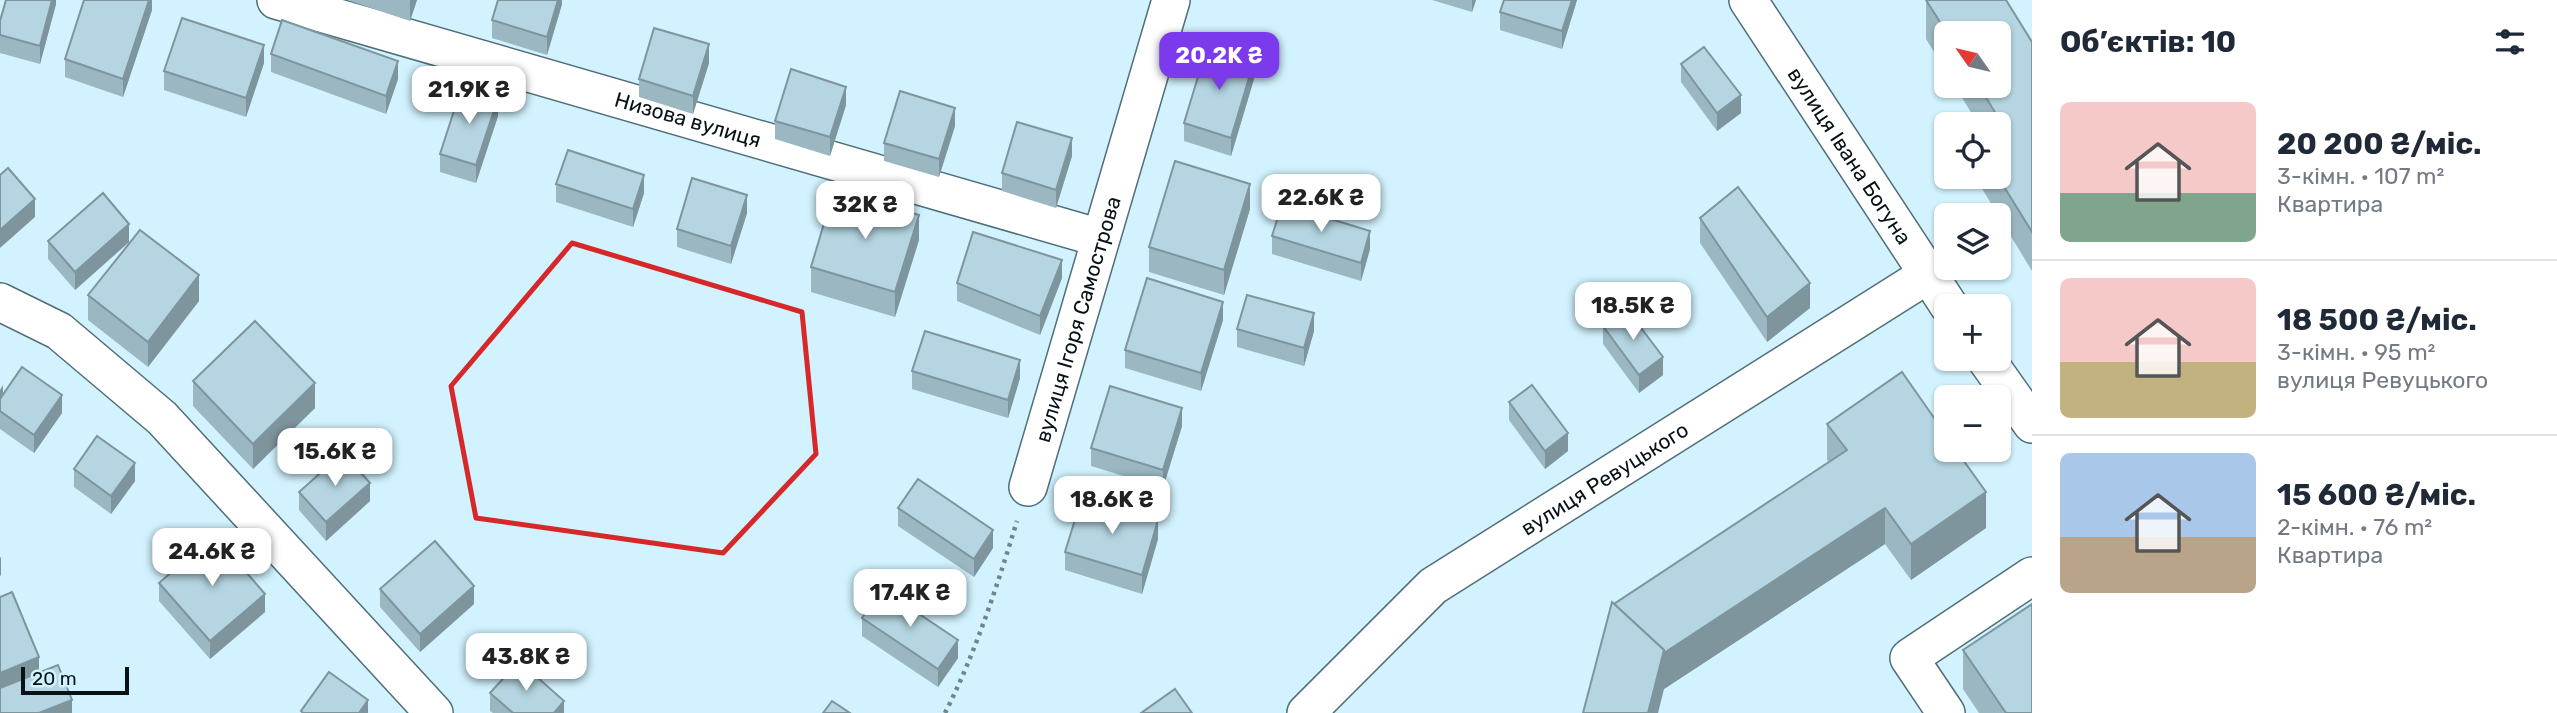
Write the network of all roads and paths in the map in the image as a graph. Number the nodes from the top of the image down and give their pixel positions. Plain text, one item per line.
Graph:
1 (276, 0) edge
2 (1171, 0) edge
3 (1749, 1) edge
4 (1100, 238) junction
5 (1927, 275) junction
6 (1940, 294) edge
7 (0, 302) edge
8 (1994, 371) edge
9 (2032, 424) edge
10 (1028, 487) joint
11 (2032, 576) edge
12 (434, 713) edge
13 (945, 713) edge
14 (1306, 713) edge
15 (1946, 713) edge

1 - 4 street, Низова вулиця
2 - 4 street, вулиця Ігоря Самострова
3 - 5 street, вулиця Івана Богуна
4 - 10 street, вулиця Ігоря Самострова
5 - 6 street, вулиця Івана Богуна
5 - 14 street, вулиця Ревуцького
7 - 12 street
8 - 9 street
10 - 13 path
11 - 15 street

